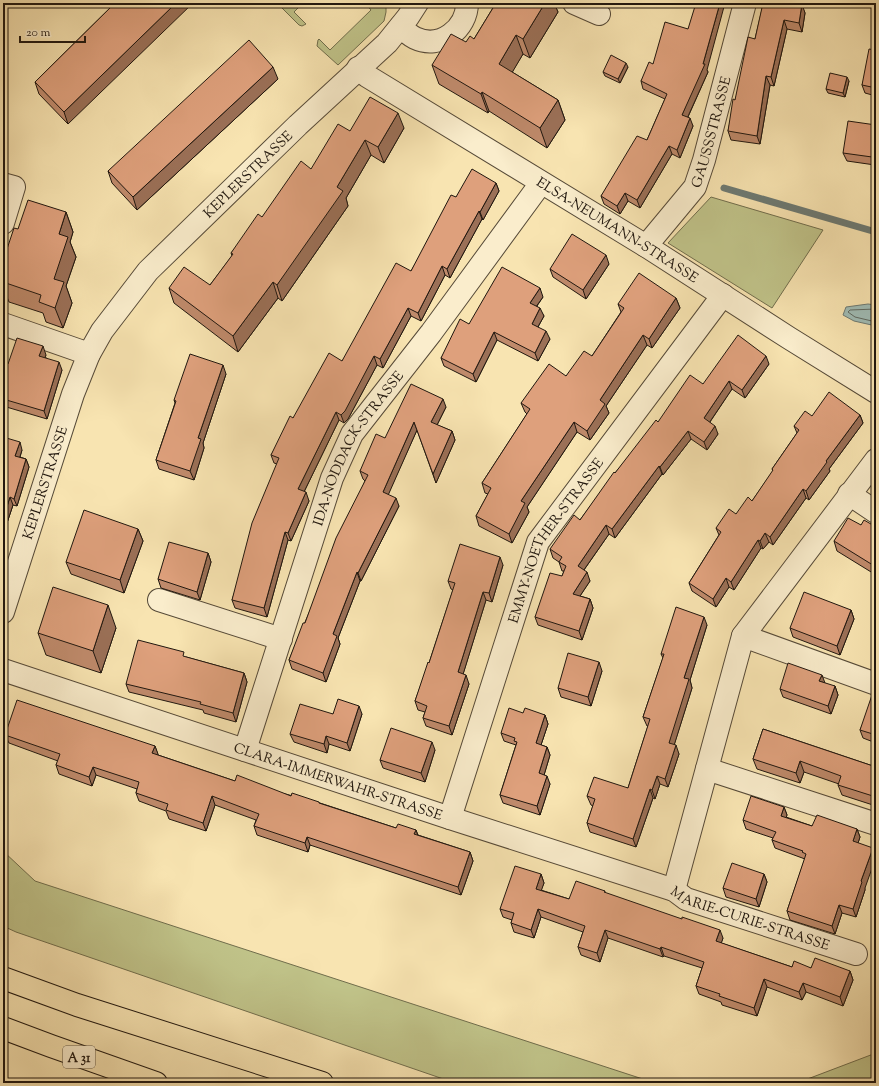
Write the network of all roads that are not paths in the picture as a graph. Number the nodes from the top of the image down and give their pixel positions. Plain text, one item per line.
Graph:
1 (417, 3) edge
2 (467, 3) edge
3 (574, 3) edge
4 (745, 3) edge
5 (599, 14) dead end
6 (401, 26) junction
7 (358, 68) junction
8 (541, 183) junction
9 (3, 184) edge
10 (3, 223) edge
11 (646, 246) junction
12 (723, 295) junction
13 (3, 324) edge
14 (90, 354) junction
15 (876, 392) edge
16 (876, 460) edge
17 (849, 494) junction
18 (876, 512) edge
19 (159, 600) dead end
20 (3, 612) edge
21 (743, 636) junction
22 (281, 639) junction
23 (3, 670) edge
24 (876, 684) edge
25 (245, 750) junction
26 (707, 769) junction
27 (450, 818) junction
28 (876, 824) edge
29 (674, 890) junction
30 (856, 954) dead end
31 (3, 978) edge
32 (3, 1028) edge
33 (156, 1083) edge
34 (322, 1083) edge

1 - 6 street, KEPLERSTRASSE
2 - 6 street
3 - 5 street
4 - 11 street, GAUSSSTRASSE
6 - 7 street, KEPLERSTRASSE
7 - 8 street, ELSA-NEUMANN-STRASSE
7 - 14 street, KEPLERSTRASSE
8 - 11 street, ELSA-NEUMANN-STRASSE
8 - 22 street, IDA-NODDACK-STRASSE
9 - 10 street
11 - 12 street, ELSA-NEUMANN-STRASSE
12 - 15 street, ELSA-NEUMANN-STRASSE
12 - 27 street, EMMY-NOETHER-STRASSE
13 - 14 street
14 - 20 street, KEPLERSTRASSE
16 - 17 street, MARIE-CURIE-STRASSE
17 - 18 street
17 - 21 street, MARIE-CURIE-STRASSE
19 - 22 street
21 - 24 street
21 - 26 street, MARIE-CURIE-STRASSE
22 - 25 street, IDA-NODDACK-STRASSE
23 - 25 street, CLARA-IMMERWAHR-STRASSE
25 - 27 street, CLARA-IMMERWAHR-STRASSE
26 - 28 street
26 - 29 street, MARIE-CURIE-STRASSE
27 - 29 street, CLARA-IMMERWAHR-STRASSE
29 - 30 street, MARIE-CURIE-STRASSE
31 - 34 highway
32 - 33 highway, A 31

